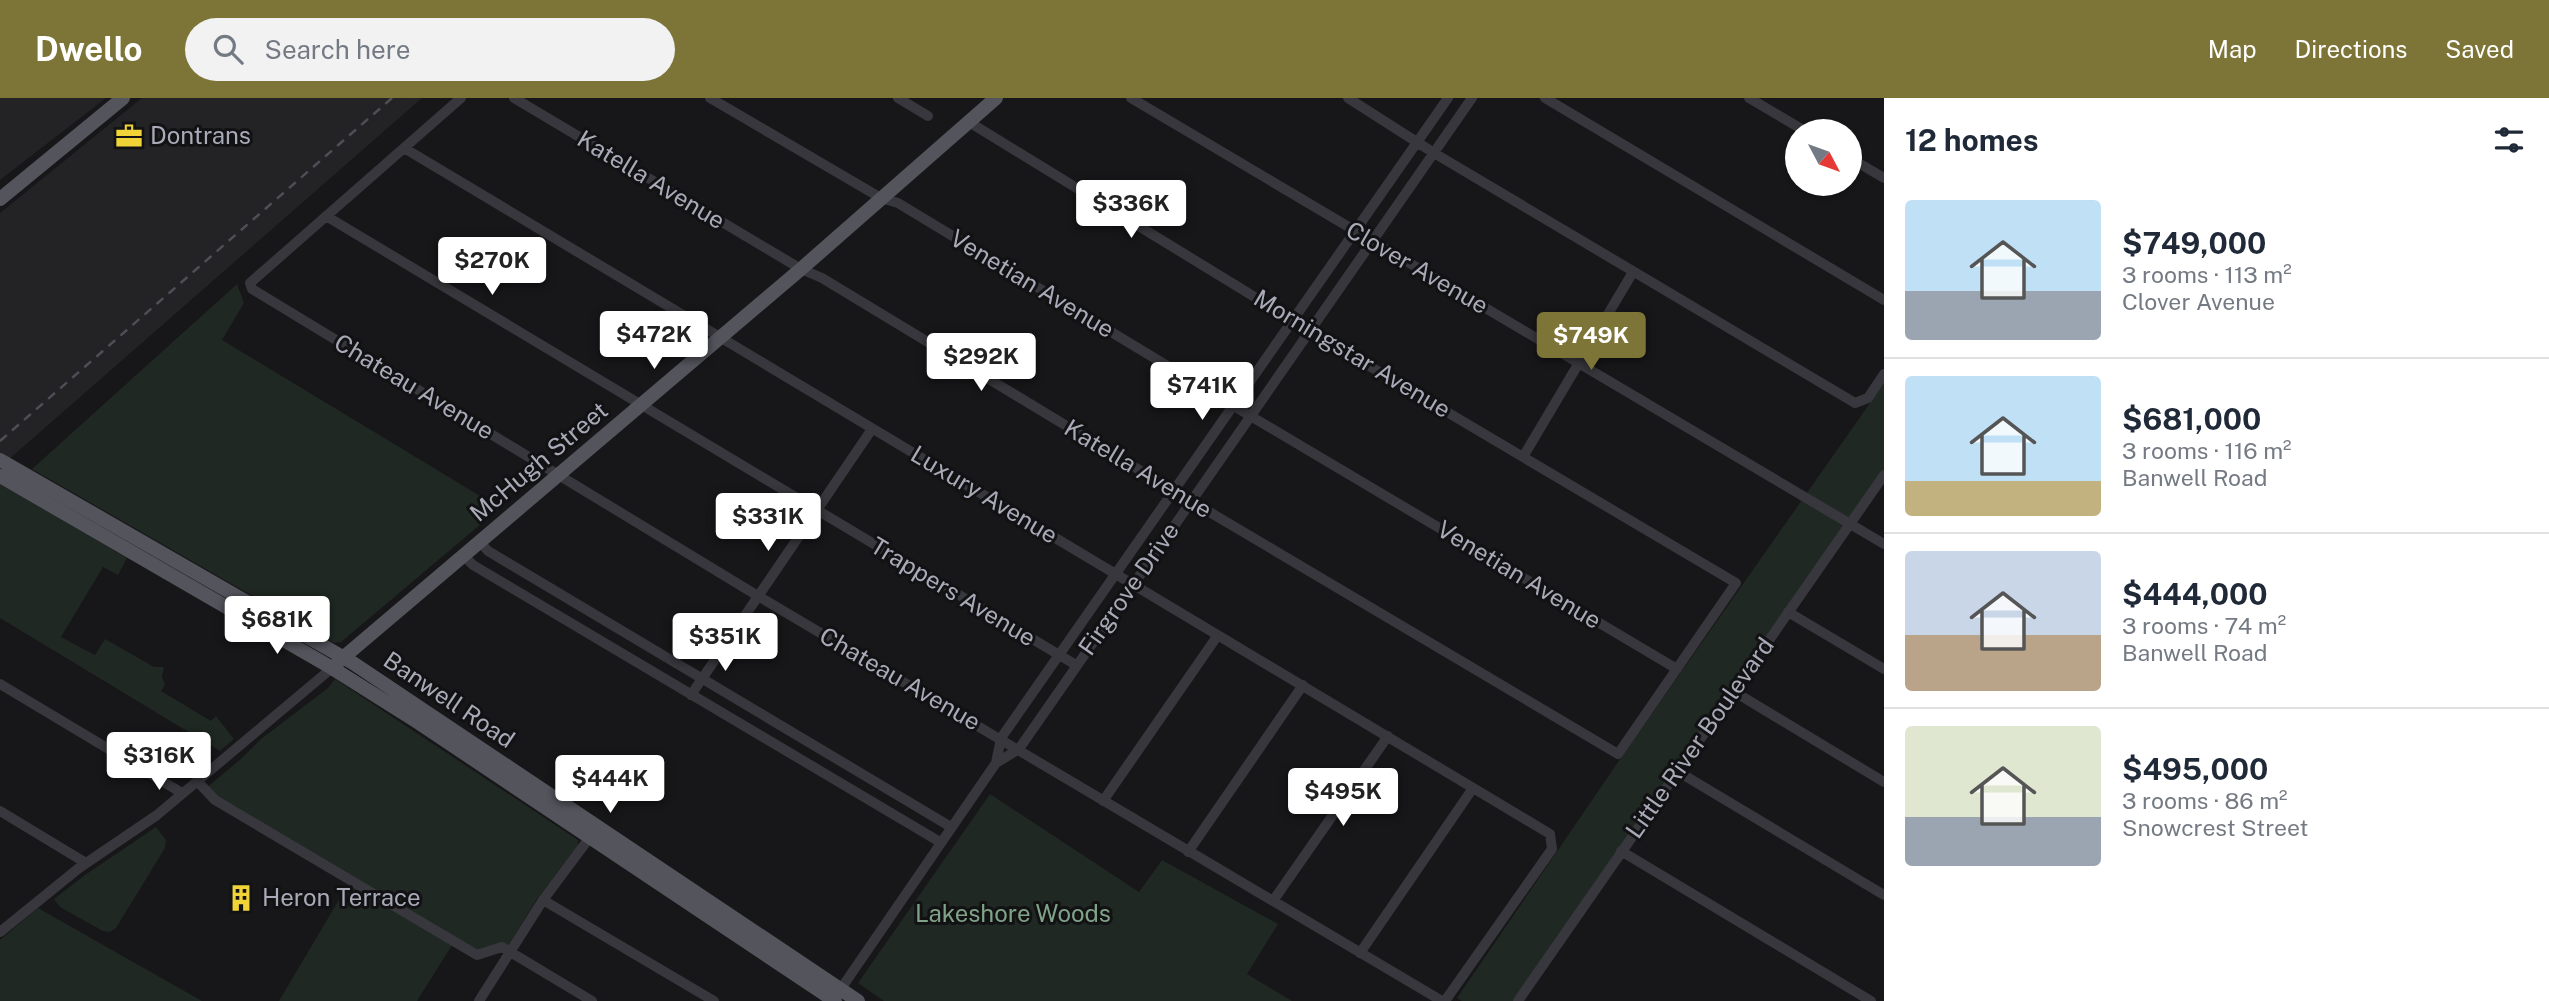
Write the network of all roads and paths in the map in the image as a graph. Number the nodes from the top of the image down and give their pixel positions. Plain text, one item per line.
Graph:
1 (123, 98) edge
2 (461, 98) edge
3 (514, 98) edge
4 (710, 98) edge
5 (996, 98) edge
6 (1131, 98) edge
7 (1348, 98) edge
8 (1448, 98) edge
9 (1472, 98) edge
10 (1545, 98) edge
11 (1749, 98) edge
12 (904, 100) edge
13 (928, 116) dead end
14 (1785, 119) edge
15 (969, 122) junction
16 (1417, 141) junction
17 (404, 148) junction
18 (1434, 153) junction
19 (1862, 165) edge
20 (1884, 178) edge
21 (881, 198) junction
22 (0, 199) edge
23 (326, 216) junction
24 (1355, 232) junction
25 (1371, 241) junction
26 (802, 269) junction
27 (1633, 272) junction
28 (1884, 300) edge
29 (1293, 320) junction
30 (1310, 331) junction
31 (721, 338) junction
32 (1579, 362) junction
33 (1884, 374) edge
34 (642, 405) junction
35 (1233, 406) junction
36 (1251, 416) junction
37 (872, 429) junction
38 (1523, 457) junction
39 (0, 460) edge
40 (559, 475) junction
41 (1884, 475) edge
42 (0, 476) edge
43 (1174, 491) junction
44 (1191, 501) junction
45 (817, 510) junction
46 (1850, 523) junction
47 (480, 542) junction
48 (1884, 544) edge
49 (464, 555) junction
50 (1116, 574) junction
51 (1133, 583) junction
52 (758, 596) junction
53 (589, 612) junction
54 (1788, 612) junction
55 (580, 628) junction
56 (1218, 635) junction
57 (1059, 655) junction
58 (344, 657) junction
59 (1076, 665) junction
60 (332, 667) junction
61 (1677, 669) junction
62 (1884, 669) edge
63 (702, 678) junction
64 (0, 684) edge
65 (1303, 685) junction
66 (1732, 691) junction
67 (691, 695) junction
68 (1388, 736) junction
69 (1001, 738) junction
70 (1018, 749) junction
71 (826, 752) junction
72 (996, 763) junction
73 (815, 768) junction
74 (1677, 771) junction
75 (197, 781) junction
76 (1884, 782) edge
77 (1473, 788) junction
78 (182, 793) junction
79 (1104, 801) junction
80 (0, 811) edge
81 (951, 827) junction
82 (593, 833) junction
83 (940, 842) junction
84 (1621, 851) junction
85 (1188, 852) junction
86 (86, 863) junction
87 (1884, 895) edge
88 (543, 900) junction
89 (1273, 901) junction
90 (0, 932) edge
91 (509, 951) junction
92 (1360, 953) junction
93 (835, 998) edge
94 (479, 1001) edge
95 (592, 1001) edge
96 (714, 1001) edge
97 (858, 1001) edge
98 (1443, 1001) edge
99 (1518, 1001) edge
100 (1871, 1001) edge

1 - 22 main road
2 - 17 street
3 - 26 street, Katella Avenue
4 - 21 street, Venetian Avenue
5 - 15 main road, McHugh Street
6 - 24 street, Clover Avenue
7 - 16 street
8 - 16 street, Firgrove Drive
9 - 18 street, Firgrove Drive
10 - 28 street
11 - 14 street
12 - 13 street
15 - 21 main road, McHugh Street
15 - 29 street, Morningstar Avenue
16 - 18 street
16 - 24 street, Firgrove Drive
17 - 23 street
17 - 31 street, Luxury Avenue
18 - 25 street, Firgrove Drive
18 - 27 street
19 - 20 street
21 - 26 main road, McHugh Street
21 - 35 street, Venetian Avenue
23 - 34 street, Trappers Avenue
23 - 40 street, Chateau Avenue
24 - 25 street, Clover Avenue
24 - 29 street, Firgrove Drive
25 - 30 street, Firgrove Drive
25 - 32 street, Clover Avenue
26 - 31 main road, McHugh Street
26 - 43 street, Katella Avenue
27 - 32 street
27 - 33 street
29 - 30 street, Morningstar Avenue
29 - 35 street, Firgrove Drive
30 - 36 street, Firgrove Drive
30 - 38 street, Morningstar Avenue
31 - 34 main road, McHugh Street
31 - 37 street, Luxury Avenue
32 - 38 street
32 - 46 street, Clover Avenue
34 - 40 main road, McHugh Street
34 - 45 street, Trappers Avenue
35 - 36 street, Venetian Avenue
35 - 43 street, Firgrove Drive
36 - 44 street, Firgrove Drive
36 - 61 street, Venetian Avenue
37 - 45 street
37 - 50 street, Luxury Avenue
38 - 61 street, Morningstar Avenue
39 - 58 main road, Banwell Road
40 - 47 main road, McHugh Street
40 - 52 street, Chateau Avenue
41 - 46 street, Little River Boulevard
42 - 60 main road, Banwell Road
43 - 44 street, Katella Avenue
43 - 50 street, Firgrove Drive
44 - 51 street, Firgrove Drive
44 - 61 street, Katella Avenue
45 - 52 street
45 - 57 street, Trappers Avenue
46 - 48 street, Clover Avenue
46 - 54 street, Little River Boulevard
47 - 49 main road, McHugh Street
47 - 53 street
49 - 55 street
49 - 58 main road, McHugh Street
50 - 51 street, Luxury Avenue
50 - 57 street, Firgrove Drive
51 - 56 street, Luxury Avenue
51 - 59 street, Firgrove Drive
52 - 63 street
52 - 69 street, Chateau Avenue
53 - 55 street
53 - 63 street
54 - 62 street
54 - 66 street, Little River Boulevard
55 - 67 street
56 - 65 street, Luxury Avenue
56 - 79 street
57 - 59 street, Trappers Avenue
57 - 69 street, Firgrove Drive
58 - 60 main road, McHugh Street
58 - 82 main road, Banwell Road
59 - 70 street, Firgrove Drive
60 - 75 street
60 - 82 main road, Banwell Road
63 - 67 street
63 - 71 street
64 - 78 street
65 - 68 street, Luxury Avenue
65 - 85 street
66 - 74 street, Little River Boulevard
66 - 76 street
67 - 73 street
68 - 77 street, Luxury Avenue
68 - 89 street
69 - 70 street, Chateau Avenue
69 - 72 street, Firgrove Drive
70 - 72 street, Firgrove Drive
70 - 79 street, Chateau Avenue
71 - 73 street
71 - 81 street
72 - 81 street, Firgrove Drive
73 - 83 street
74 - 84 street, Little River Boulevard
74 - 87 street
75 - 78 street
75 - 91 street
77 - 92 street
77 - 98 street, Luxury Avenue
78 - 86 street
79 - 85 street, Chateau Avenue
80 - 86 street
81 - 83 street, Firgrove Drive
82 - 88 street
82 - 93 main road, Banwell Road
83 - 93 street, Firgrove Drive
84 - 99 street, Little River Boulevard
84 - 100 street
85 - 89 street, Chateau Avenue
86 - 90 street
88 - 91 street
88 - 96 street
89 - 92 street, Chateau Avenue
91 - 94 street
91 - 95 street
92 - 98 street, Chateau Avenue
93 - 97 main road, Banwell Road

